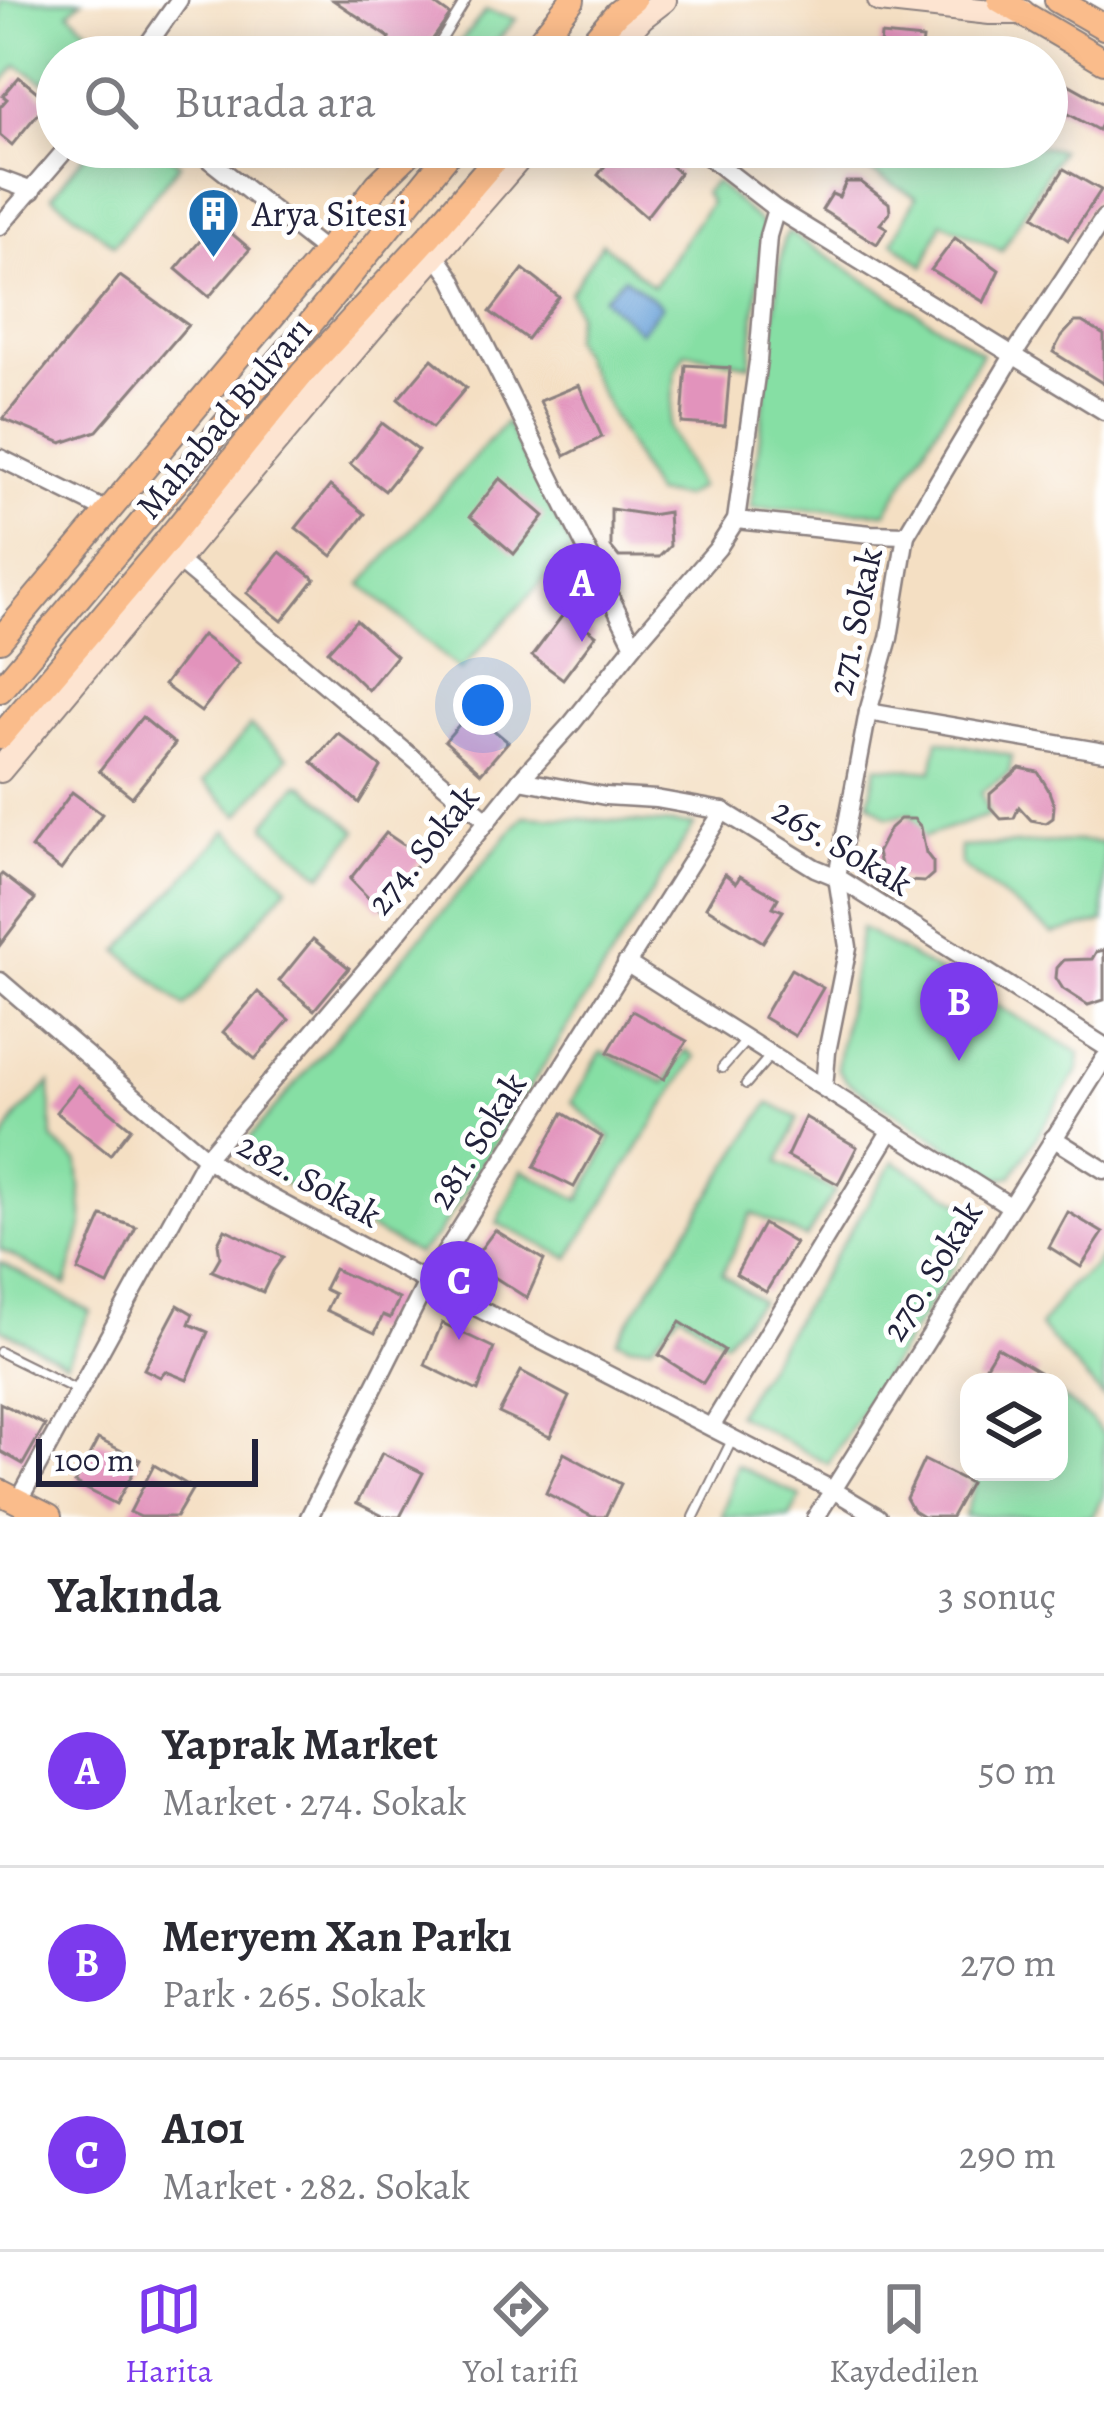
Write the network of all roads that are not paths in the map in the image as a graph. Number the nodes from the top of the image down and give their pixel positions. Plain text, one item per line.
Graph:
1 (179, 0) edge
2 (466, 0) edge
3 (555, 0) edge
4 (572, 0) edge
5 (632, 0) edge
6 (664, 0) edge
7 (880, 0) edge
8 (1057, 0) edge
9 (1011, 6) edge
10 (1104, 27) edge
11 (548, 31) junction
12 (154, 36) edge
13 (444, 36) edge
14 (544, 36) edge
15 (599, 36) edge
16 (625, 36) edge
17 (1062, 36) edge
18 (1068, 40) edge
19 (1104, 61) edge
20 (51, 168) edge
21 (220, 168) edge
22 (394, 168) edge
23 (429, 168) edge
24 (488, 168) edge
25 (511, 168) edge
26 (723, 168) edge
27 (0, 178) edge
28 (32, 191) junction
29 (776, 209) junction
30 (1104, 218) edge
31 (0, 226) edge
32 (326, 252) junction
33 (435, 254) junction
34 (1014, 354) junction
35 (1104, 411) edge
36 (0, 458) edge
37 (107, 511) junction
38 (736, 520) junction
39 (906, 535) junction
40 (177, 560) junction
41 (0, 640) edge
42 (634, 645) junction
43 (0, 690) edge
44 (868, 712) junction
45 (0, 736) edge
46 (1104, 752) edge
47 (0, 770) edge
48 (520, 780) junction
49 (723, 812) junction
50 (488, 821) junction
51 (837, 877) junction
52 (626, 963) junction
53 (2, 987) edge
54 (747, 1040) junction
55 (1104, 1046) edge
56 (771, 1054) junction
57 (1104, 1059) edge
58 (722, 1068) dead end
59 (746, 1084) dead end
60 (824, 1088) junction
61 (891, 1130) junction
62 (1053, 1138) junction
63 (206, 1158) junction
64 (1104, 1170) edge
65 (1010, 1205) junction
66 (427, 1282) junction
67 (0, 1352) edge
68 (80, 1391) junction
69 (711, 1427) junction
70 (733, 1438) junction
71 (833, 1490) junction
72 (9, 1497) edge
73 (49, 1517) edge
74 (309, 1517) edge
75 (694, 1517) edge
76 (816, 1517) edge
77 (878, 1517) edge

1 - 12 street
2 - 13 lane
3 - 11 street
4 - 11 main road
5 - 15 main road
6 - 16 main road
7 - 9 main road
8 - 10 main road
9 - 17 main road
11 - 14 main road
18 - 19 main road
20 - 28 street
21 - 32 street
22 - 32 main road
23 - 43 main road, Mahabad Bulvarı
24 - 45 main road, Mahabad Bulvarı
25 - 33 main road
26 - 29 street
27 - 28 street
28 - 31 street
29 - 34 street
29 - 38 street, 274. Sokak
30 - 34 street, 271. Sokak
32 - 37 main road
33 - 40 main road
33 - 42 street
34 - 35 street
34 - 39 street, 271. Sokak
36 - 37 street
37 - 41 main road
38 - 39 street
38 - 42 street, 274. Sokak
39 - 44 street, 271. Sokak
40 - 47 main road
40 - 50 street
42 - 48 street, 274. Sokak
44 - 46 street
44 - 51 street, 271. Sokak
48 - 49 street, 265. Sokak
48 - 50 street, 274. Sokak
49 - 51 street, 265. Sokak
49 - 52 street, 281. Sokak
50 - 63 street, 274. Sokak
51 - 55 street, 265. Sokak
51 - 60 street, 271. Sokak
52 - 54 street
52 - 66 street, 281. Sokak
53 - 63 street, 282. Sokak
54 - 56 street
54 - 58 lane
56 - 59 lane
56 - 60 street
57 - 62 street, 270. Sokak
60 - 61 street
61 - 65 street
61 - 69 street
62 - 64 street
62 - 65 street, 270. Sokak
63 - 66 street, 282. Sokak
63 - 68 street, 274. Sokak
65 - 71 street, 270. Sokak
66 - 69 street, 282. Sokak
66 - 74 street, 281. Sokak
67 - 68 lane
68 - 72 street, 274. Sokak
69 - 70 street, 282. Sokak
70 - 71 street, 282. Sokak
70 - 75 lane
71 - 76 street, 270. Sokak
71 - 77 street, 282. Sokak
72 - 73 main road

